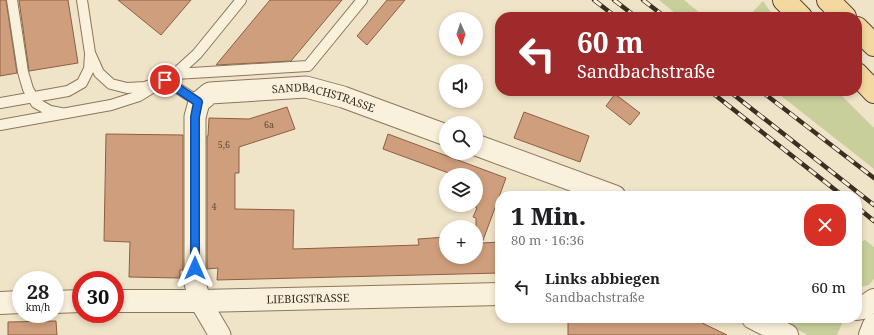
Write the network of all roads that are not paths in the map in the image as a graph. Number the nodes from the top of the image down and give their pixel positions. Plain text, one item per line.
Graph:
1 (12, 0) edge
2 (82, 0) edge
3 (241, 0) edge
4 (362, 0) edge
5 (784, 0) edge
6 (796, 12) edge
7 (862, 33) edge
8 (874, 45) edge
9 (90, 53) junction
10 (175, 74) junction
11 (862, 79) edge
12 (165, 80) junction
13 (874, 92) edge
14 (32, 98) junction
15 (198, 102) junction
16 (0, 103) edge
17 (68, 113) junction
18 (0, 125) edge
19 (439, 132) edge
20 (483, 149) edge
21 (601, 191) edge
22 (495, 294) edge
23 (874, 300) edge
24 (124, 301) edge
25 (200, 301) junction
26 (12, 302) edge
27 (0, 303) edge
28 (862, 308) edge
29 (763, 323) edge
30 (874, 325) edge
31 (220, 335) edge
32 (787, 335) edge
33 (870, 335) edge

1 - 14 lane
2 - 9 lane
3 - 10 lane
4 - 10 lane
5 - 6 main road
7 - 8 main road
9 - 12 lane
9 - 14 lane
10 - 12 lane
11 - 13 main road
12 - 15 lane
12 - 17 lane
14 - 16 lane
14 - 17 lane
15 - 19 street, SANDBACHSTRASSE
15 - 25 street
17 - 18 lane
20 - 21 street
22 - 25 street, LIEBIGSTRASSE
23 - 28 street
24 - 25 street, LIEBIGSTRASSE
25 - 31 street
26 - 27 street
29 - 32 street
30 - 33 street

